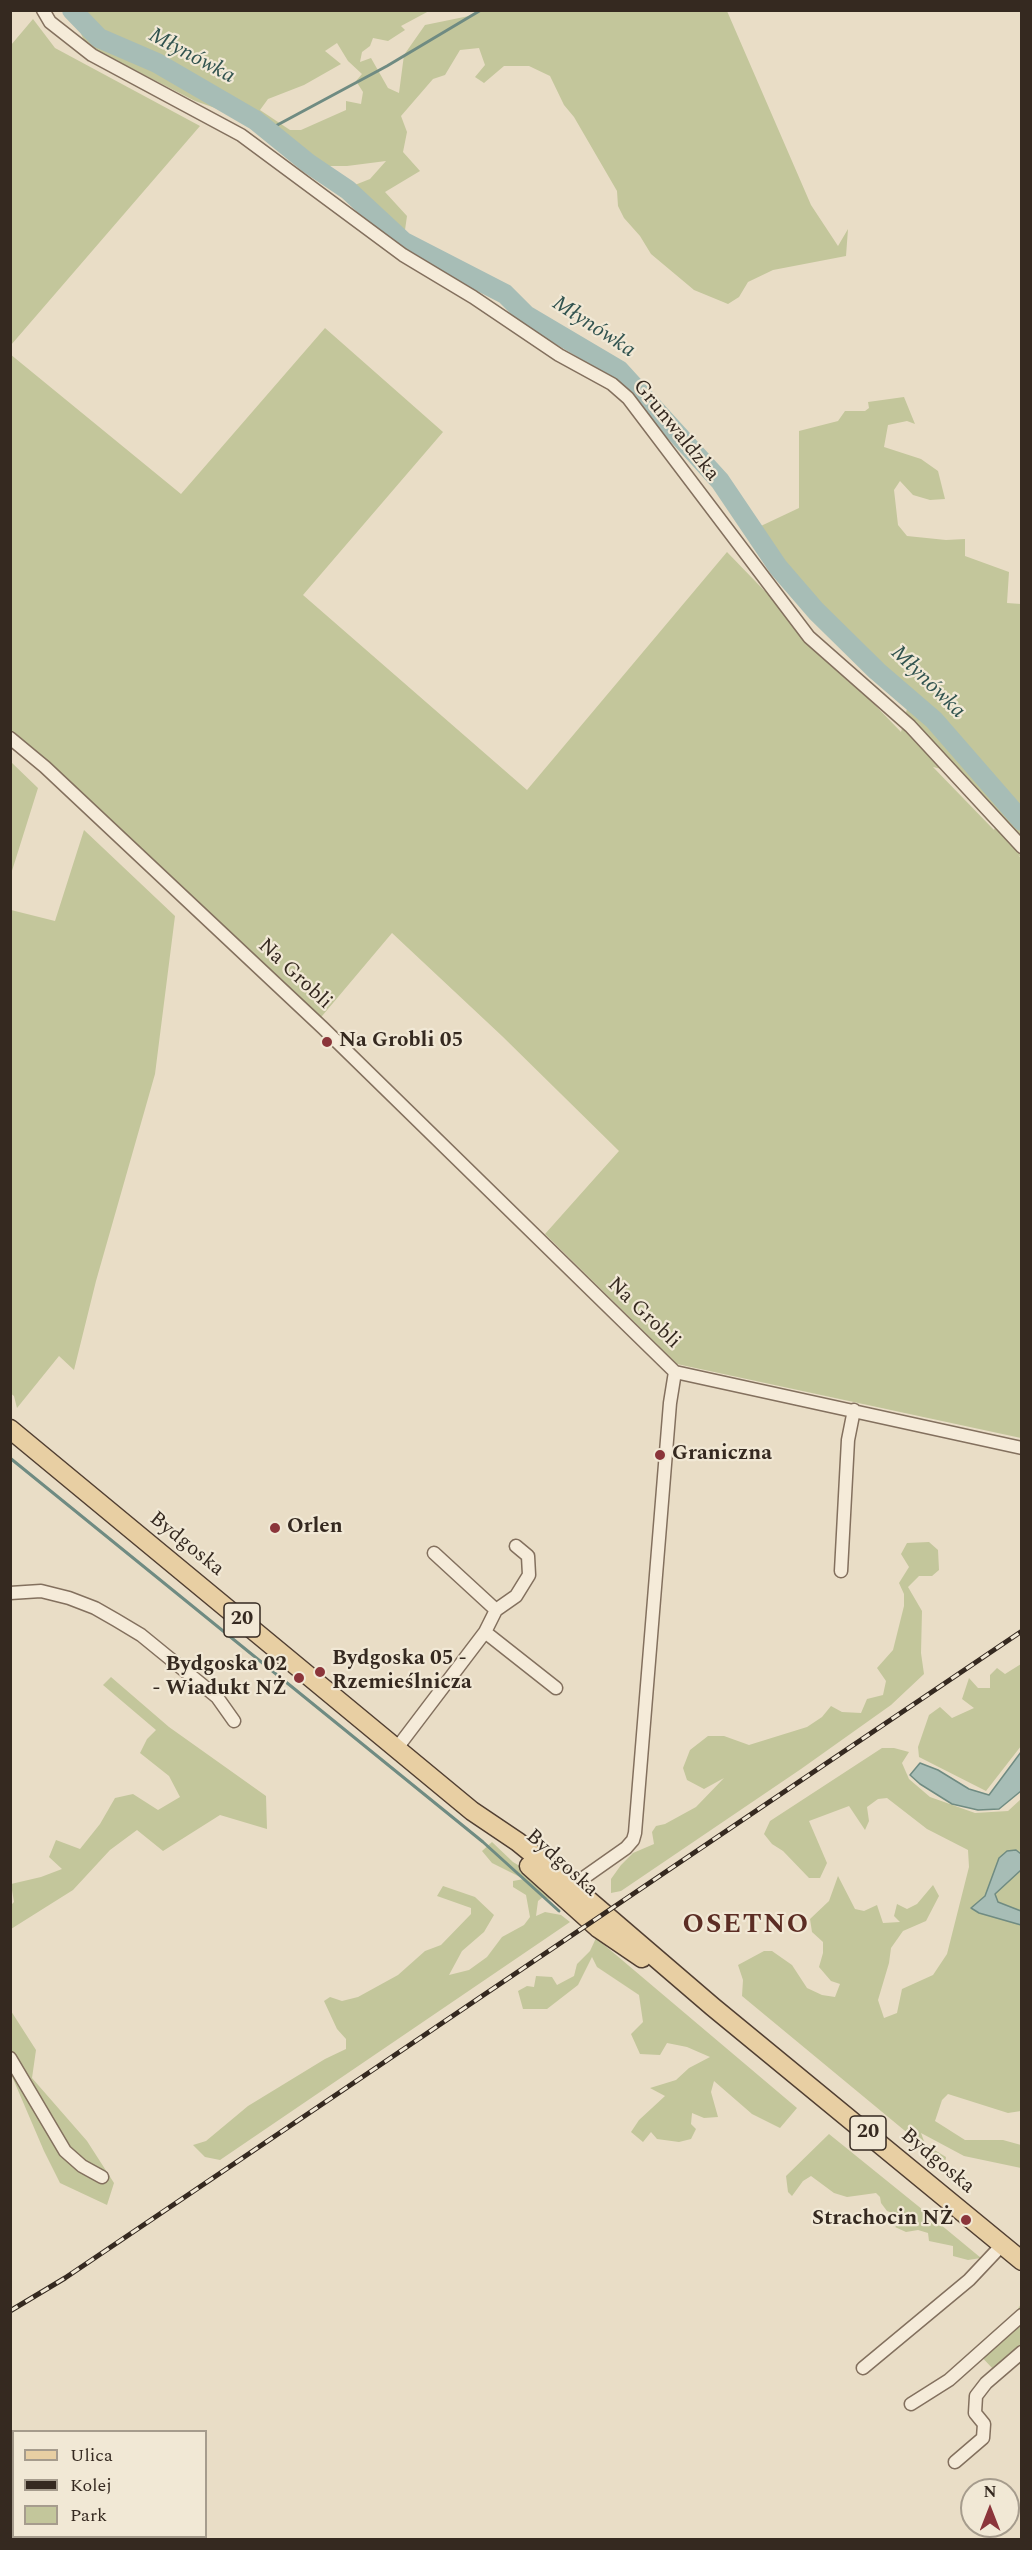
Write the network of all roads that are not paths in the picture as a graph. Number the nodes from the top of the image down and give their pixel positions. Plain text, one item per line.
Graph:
1 (43, 10) edge
2 (10, 738) edge
3 (1022, 847) edge
4 (675, 1372) junction
5 (854, 1410) junction
6 (10, 1429) edge
7 (1022, 1448) edge
8 (516, 1546) dead end
9 (434, 1553) dead end
10 (841, 1571) dead end
11 (10, 1593) edge
12 (496, 1610) junction
13 (485, 1632) junction
14 (556, 1688) dead end
15 (234, 1720) dead end
16 (397, 1748) junction
17 (472, 1811) junction
18 (548, 1883) junction
19 (572, 1886) junction
20 (712, 2007) junction
21 (10, 2058) edge
22 (102, 2177) dead end
23 (1002, 2245) junction
24 (1022, 2261) edge
25 (1022, 2315) edge
26 (1022, 2352) edge
27 (864, 2368) dead end
28 (911, 2404) dead end
29 (955, 2462) dead end

1 - 3 street, Grunwaldzka
2 - 4 street, Na Grobli
4 - 5 street
4 - 19 street
5 - 7 street
5 - 10 street
6 - 16 main road, Bydgoska / 20
8 - 12 street
9 - 12 street
11 - 15 street
12 - 13 street
13 - 14 street
13 - 16 street
16 - 17 main road, Bydgoska / 20
17 - 18 main road, Bydgoska / 20
17 - 19 main road, Bydgoska / 20
18 - 19 street
18 - 20 main road, Bydgoska / 20
19 - 20 main road, Bydgoska / 20
20 - 23 main road, Bydgoska / 20
21 - 22 street
23 - 24 main road, Bydgoska / 20
23 - 27 street
25 - 28 street
26 - 29 street

